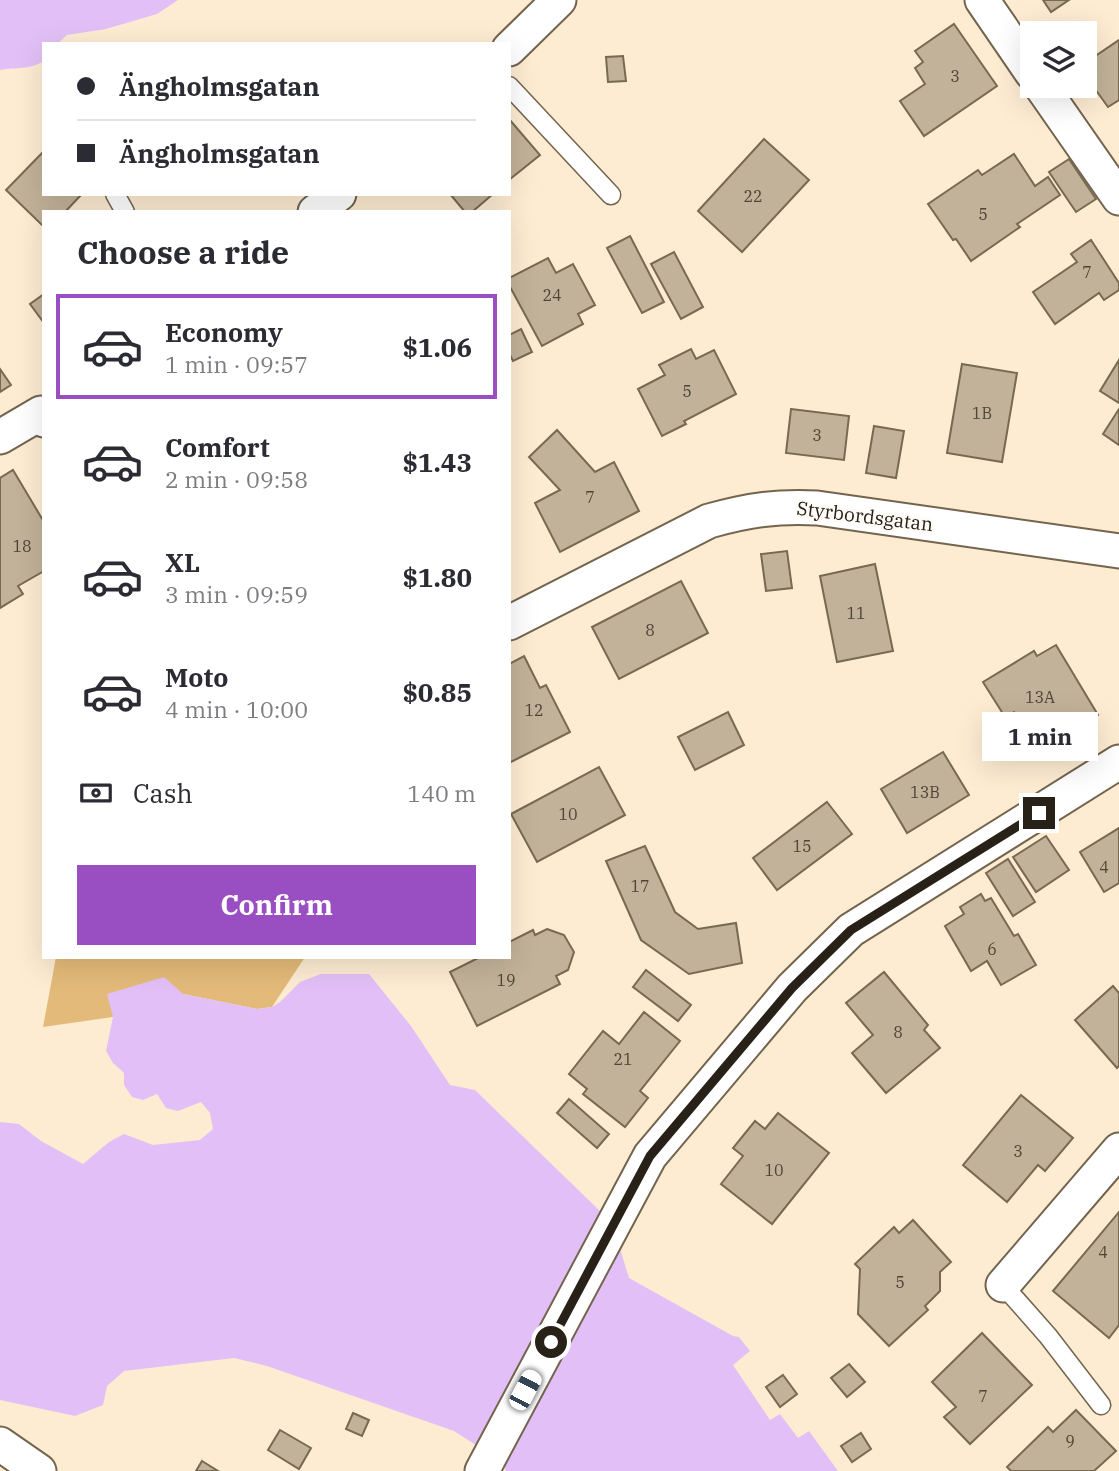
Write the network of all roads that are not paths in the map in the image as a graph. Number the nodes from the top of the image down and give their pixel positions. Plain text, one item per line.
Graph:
1 (559, 0) edge
2 (982, 0) edge
3 (511, 47) edge
4 (1020, 55) edge
5 (511, 88) edge
6 (1049, 98) edge
7 (611, 195) dead end
8 (336, 196) edge
9 (1119, 198) edge
10 (318, 210) edge
11 (42, 417) edge
12 (0, 437) edge
13 (1119, 551) edge
14 (511, 622) edge
15 (1119, 762) edge
16 (1119, 1150) edge
17 (1003, 1285) joint
18 (1101, 1405) dead end
19 (0, 1444) edge
20 (485, 1466) edge
21 (39, 1471) edge

1 - 3 street
2 - 4 street
5 - 7 lane
6 - 9 street
8 - 10 street
11 - 12 street
13 - 14 street, Styrbordsgatan
15 - 20 street
16 - 17 street
17 - 18 lane
19 - 21 street

